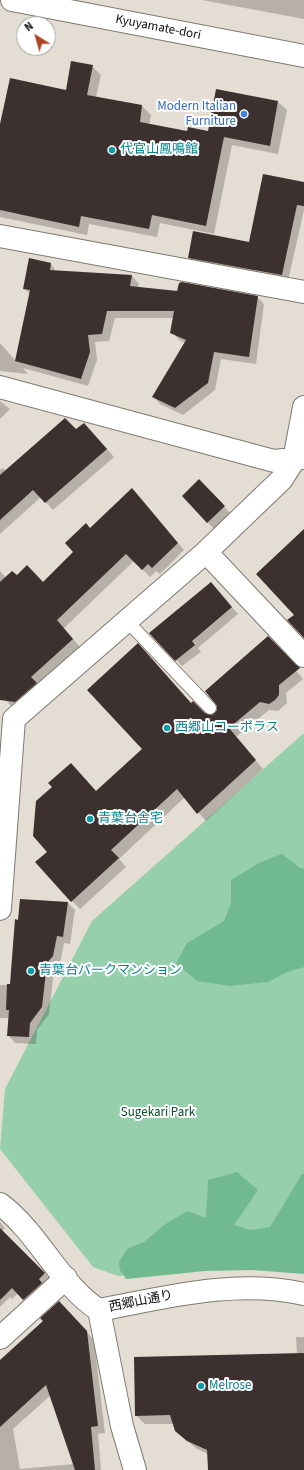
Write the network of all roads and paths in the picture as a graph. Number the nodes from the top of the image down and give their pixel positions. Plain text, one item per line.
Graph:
1 (12, 0) edge
2 (77, 6) edge
3 (304, 56) edge
4 (0, 236) edge
5 (304, 292) edge
6 (0, 387) edge
7 (304, 408) edge
8 (299, 459) edge
9 (206, 552) junction
10 (128, 621) junction
11 (304, 656) edge
12 (210, 708) dead end
13 (7, 718) edge
14 (0, 909) edge
15 (0, 1204) edge
16 (66, 1278) junction
17 (304, 1294) edge
18 (99, 1310) junction
19 (0, 1338) edge
20 (135, 1470) edge

1 - 2 street, Kyuyamate-dori
2 - 3 street, Kyuyamate-dori
4 - 5 street
6 - 8 street
7 - 8 street
8 - 9 street
9 - 10 street
9 - 11 street
10 - 12 lane
10 - 13 street
13 - 14 street
15 - 16 street, 西郷山通り
16 - 18 street, 西郷山通り
16 - 19 street
17 - 18 street, 西郷山通り
18 - 20 street

